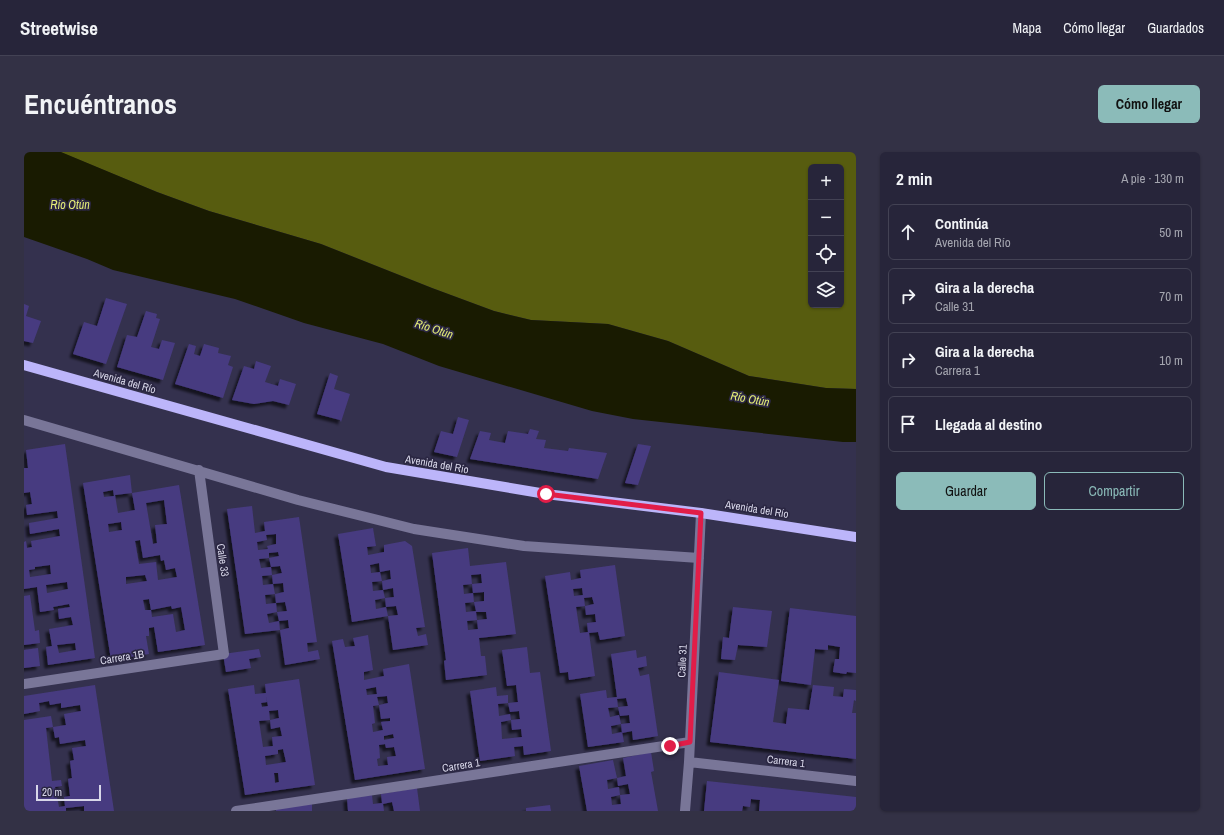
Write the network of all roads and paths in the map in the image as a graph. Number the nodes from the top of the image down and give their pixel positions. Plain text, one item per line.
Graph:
1 (24, 365) edge
2 (24, 420) edge
3 (199, 470) junction
4 (701, 513) junction
5 (856, 537) edge
6 (699, 558) junction
7 (224, 654) joint
8 (24, 684) edge
9 (690, 742) junction
10 (689, 762) junction
11 (856, 781) edge
12 (236, 811) edge
13 (685, 811) edge

1 - 4 main road, Avenida del Río
2 - 3 street
3 - 6 street
3 - 7 street, Calle 33
4 - 5 main road, Avenida del Río
4 - 6 street, Calle 31
6 - 9 street, Calle 31
7 - 8 street, Carrera 1B
9 - 10 street, Calle 31
9 - 12 street, Carrera 1
10 - 11 street, Carrera 1
10 - 13 street, Calle 31

